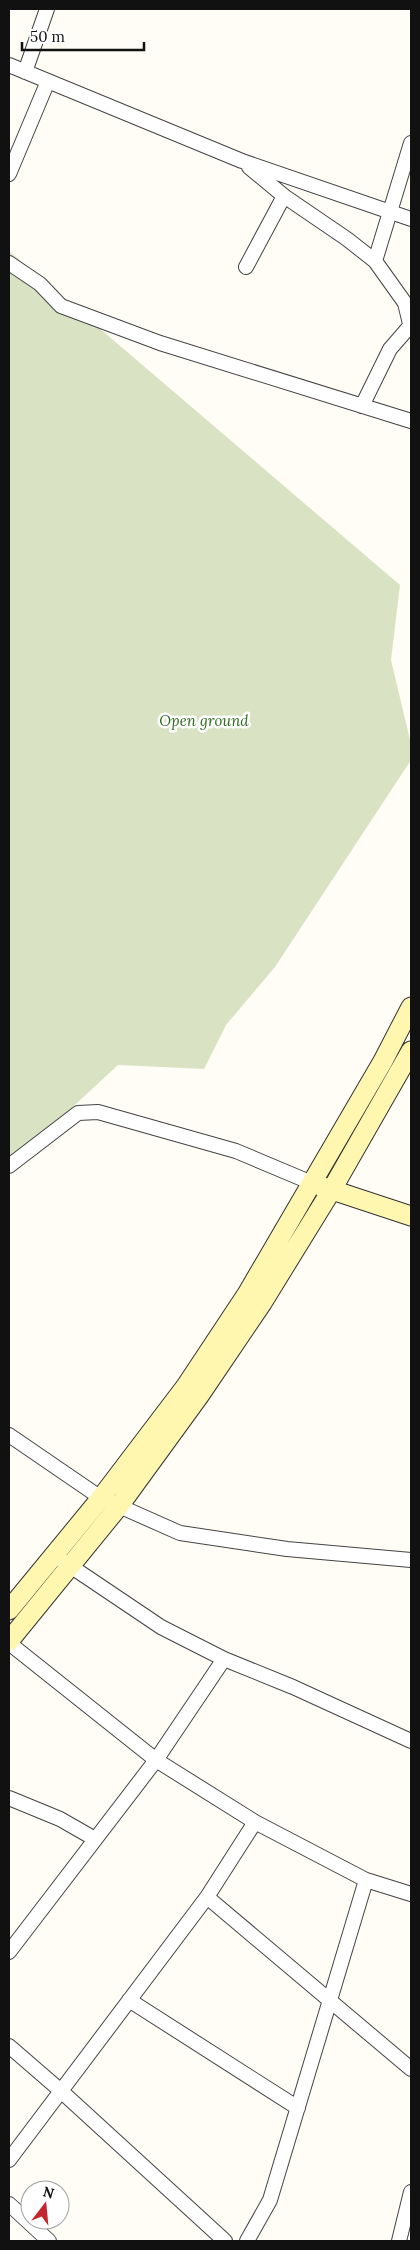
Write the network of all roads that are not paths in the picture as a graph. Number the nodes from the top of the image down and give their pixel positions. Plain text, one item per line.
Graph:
1 (48, 9) edge
2 (9, 65) edge
3 (25, 72) junction
4 (48, 81) junction
5 (411, 143) edge
6 (242, 161) junction
7 (9, 174) edge
8 (284, 196) junction
9 (391, 212) junction
10 (411, 218) edge
11 (375, 262) junction
12 (9, 263) edge
13 (246, 267) dead end
14 (411, 327) edge
15 (362, 406) junction
16 (411, 422) edge
17 (411, 1007) edge
18 (411, 1050) edge
19 (406, 1071) edge
20 (9, 1166) edge
21 (312, 1184) junction
22 (331, 1191) junction
23 (411, 1216) edge
24 (9, 1435) edge
25 (101, 1498) junction
26 (118, 1506) junction
27 (54, 1555) junction
28 (411, 1560) edge
29 (70, 1567) junction
30 (9, 1610) edge
31 (9, 1642) edge
32 (224, 1659) junction
33 (411, 1741) edge
34 (156, 1760) junction
35 (9, 1798) edge
36 (255, 1822) junction
37 (95, 1839) junction
38 (366, 1880) junction
39 (411, 1894) edge
40 (207, 1897) junction
41 (9, 1952) edge
42 (129, 2000) junction
43 (331, 2001) junction
44 (9, 2046) edge
45 (411, 2069) edge
46 (61, 2091) junction
47 (298, 2108) junction
48 (9, 2160) edge
49 (411, 2192) edge
50 (9, 2204) edge
51 (49, 2241) edge
52 (225, 2241) edge
53 (247, 2241) edge
54 (399, 2241) edge

1 - 3 street
2 - 3 street
3 - 4 street
4 - 6 street
4 - 7 street
5 - 9 street
6 - 8 street
6 - 9 street
8 - 11 street
8 - 13 street
9 - 10 street
9 - 11 street
11 - 14 street
12 - 15 street
14 - 15 street
15 - 16 street
17 - 21 main road
18 - 19 main road
19 - 22 main road
20 - 21 street
21 - 22 main road
21 - 25 main road
22 - 23 main road
22 - 26 main road
24 - 25 street
25 - 26 street
25 - 27 main road
26 - 28 street
26 - 29 main road
27 - 29 street
27 - 30 main road
29 - 31 main road
29 - 32 street
31 - 34 street
32 - 33 street
32 - 34 street
34 - 36 street
34 - 37 street
35 - 37 street
36 - 38 street
36 - 40 street
37 - 41 street
38 - 39 street
38 - 43 street
40 - 42 street
40 - 43 street
42 - 46 street
42 - 47 street
43 - 45 street
43 - 47 street
44 - 46 street
46 - 48 street
46 - 52 street
47 - 53 street
49 - 54 street
50 - 51 street

